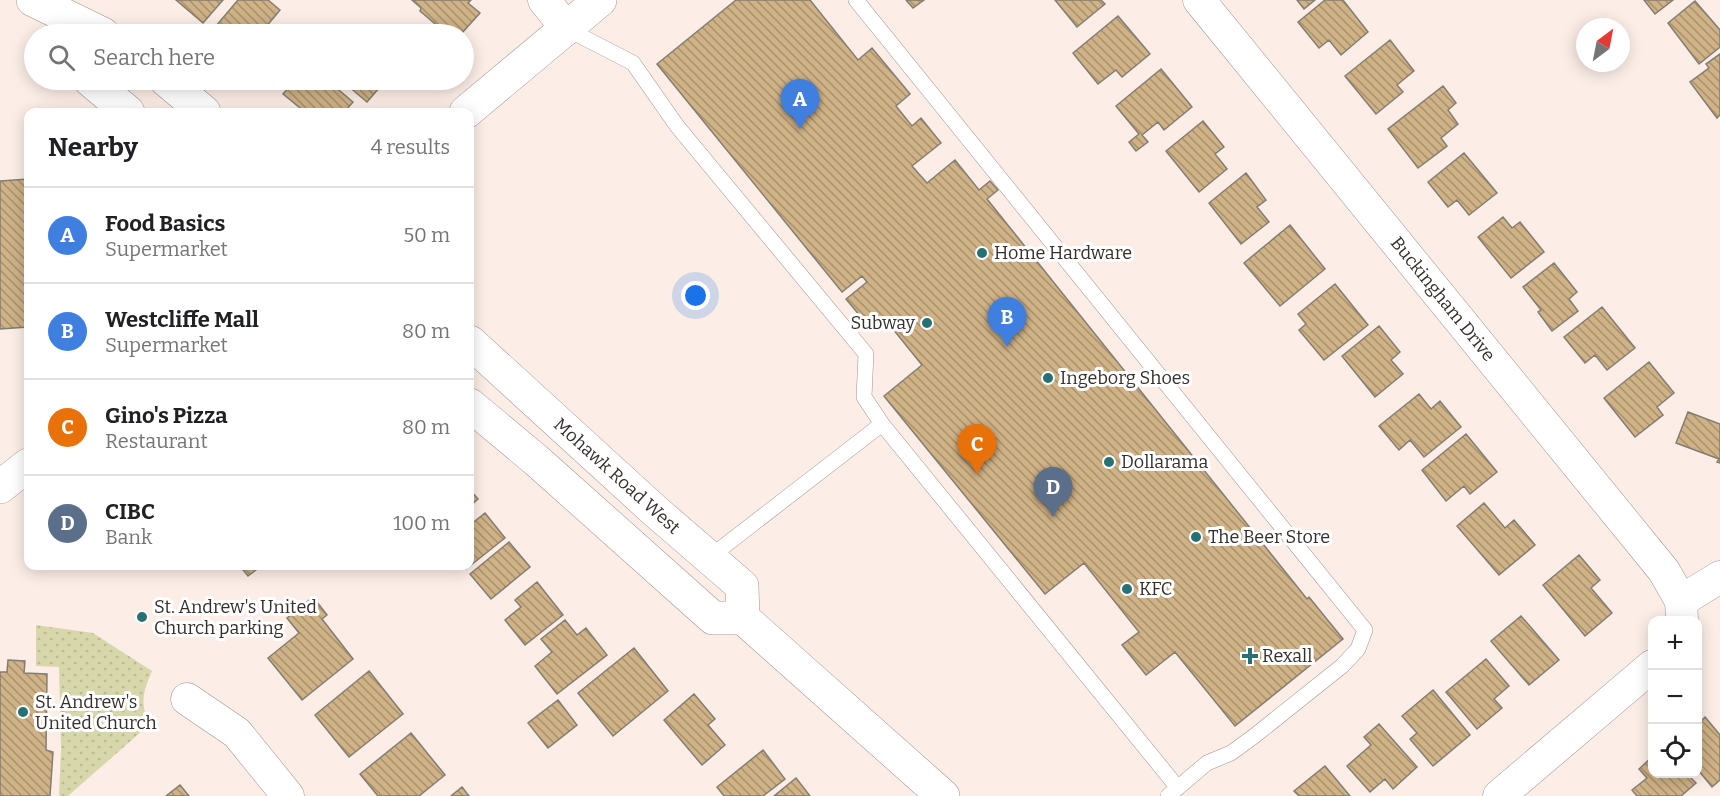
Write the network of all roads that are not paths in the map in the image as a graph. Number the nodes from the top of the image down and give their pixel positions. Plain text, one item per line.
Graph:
1 (544, 0) edge
2 (600, 0) edge
3 (856, 0) edge
4 (1199, 0) edge
5 (35, 1) edge
6 (50, 24) edge
7 (82, 24) edge
8 (567, 29) junction
9 (102, 90) edge
10 (178, 90) edge
11 (124, 108) edge
12 (199, 108) edge
13 (471, 108) edge
14 (474, 346) edge
15 (474, 408) edge
16 (882, 424) junction
17 (536, 460) junction
18 (24, 468) edge
19 (0, 488) edge
20 (710, 557) junction
21 (1720, 577) edge
22 (1682, 611) edge
23 (743, 618) junction
24 (1648, 670) edge
25 (187, 699) dead end
26 (1173, 792) edge
27 (288, 796) edge
28 (943, 796) edge
29 (1499, 796) edge

1 - 8 street
2 - 8 main road
3 - 26 lane
4 - 22 street, Buckingham Drive
5 - 6 main road
5 - 7 main road
8 - 13 main road
8 - 16 lane
9 - 11 main road
10 - 12 main road
14 - 20 main road, Mohawk Road West
15 - 17 main road
16 - 20 lane
16 - 26 lane
17 - 20 main road
17 - 23 main road
18 - 19 main road
20 - 23 main road, Mohawk Road West
21 - 22 street, Buckingham Drive
23 - 28 main road
24 - 29 street
25 - 27 street

